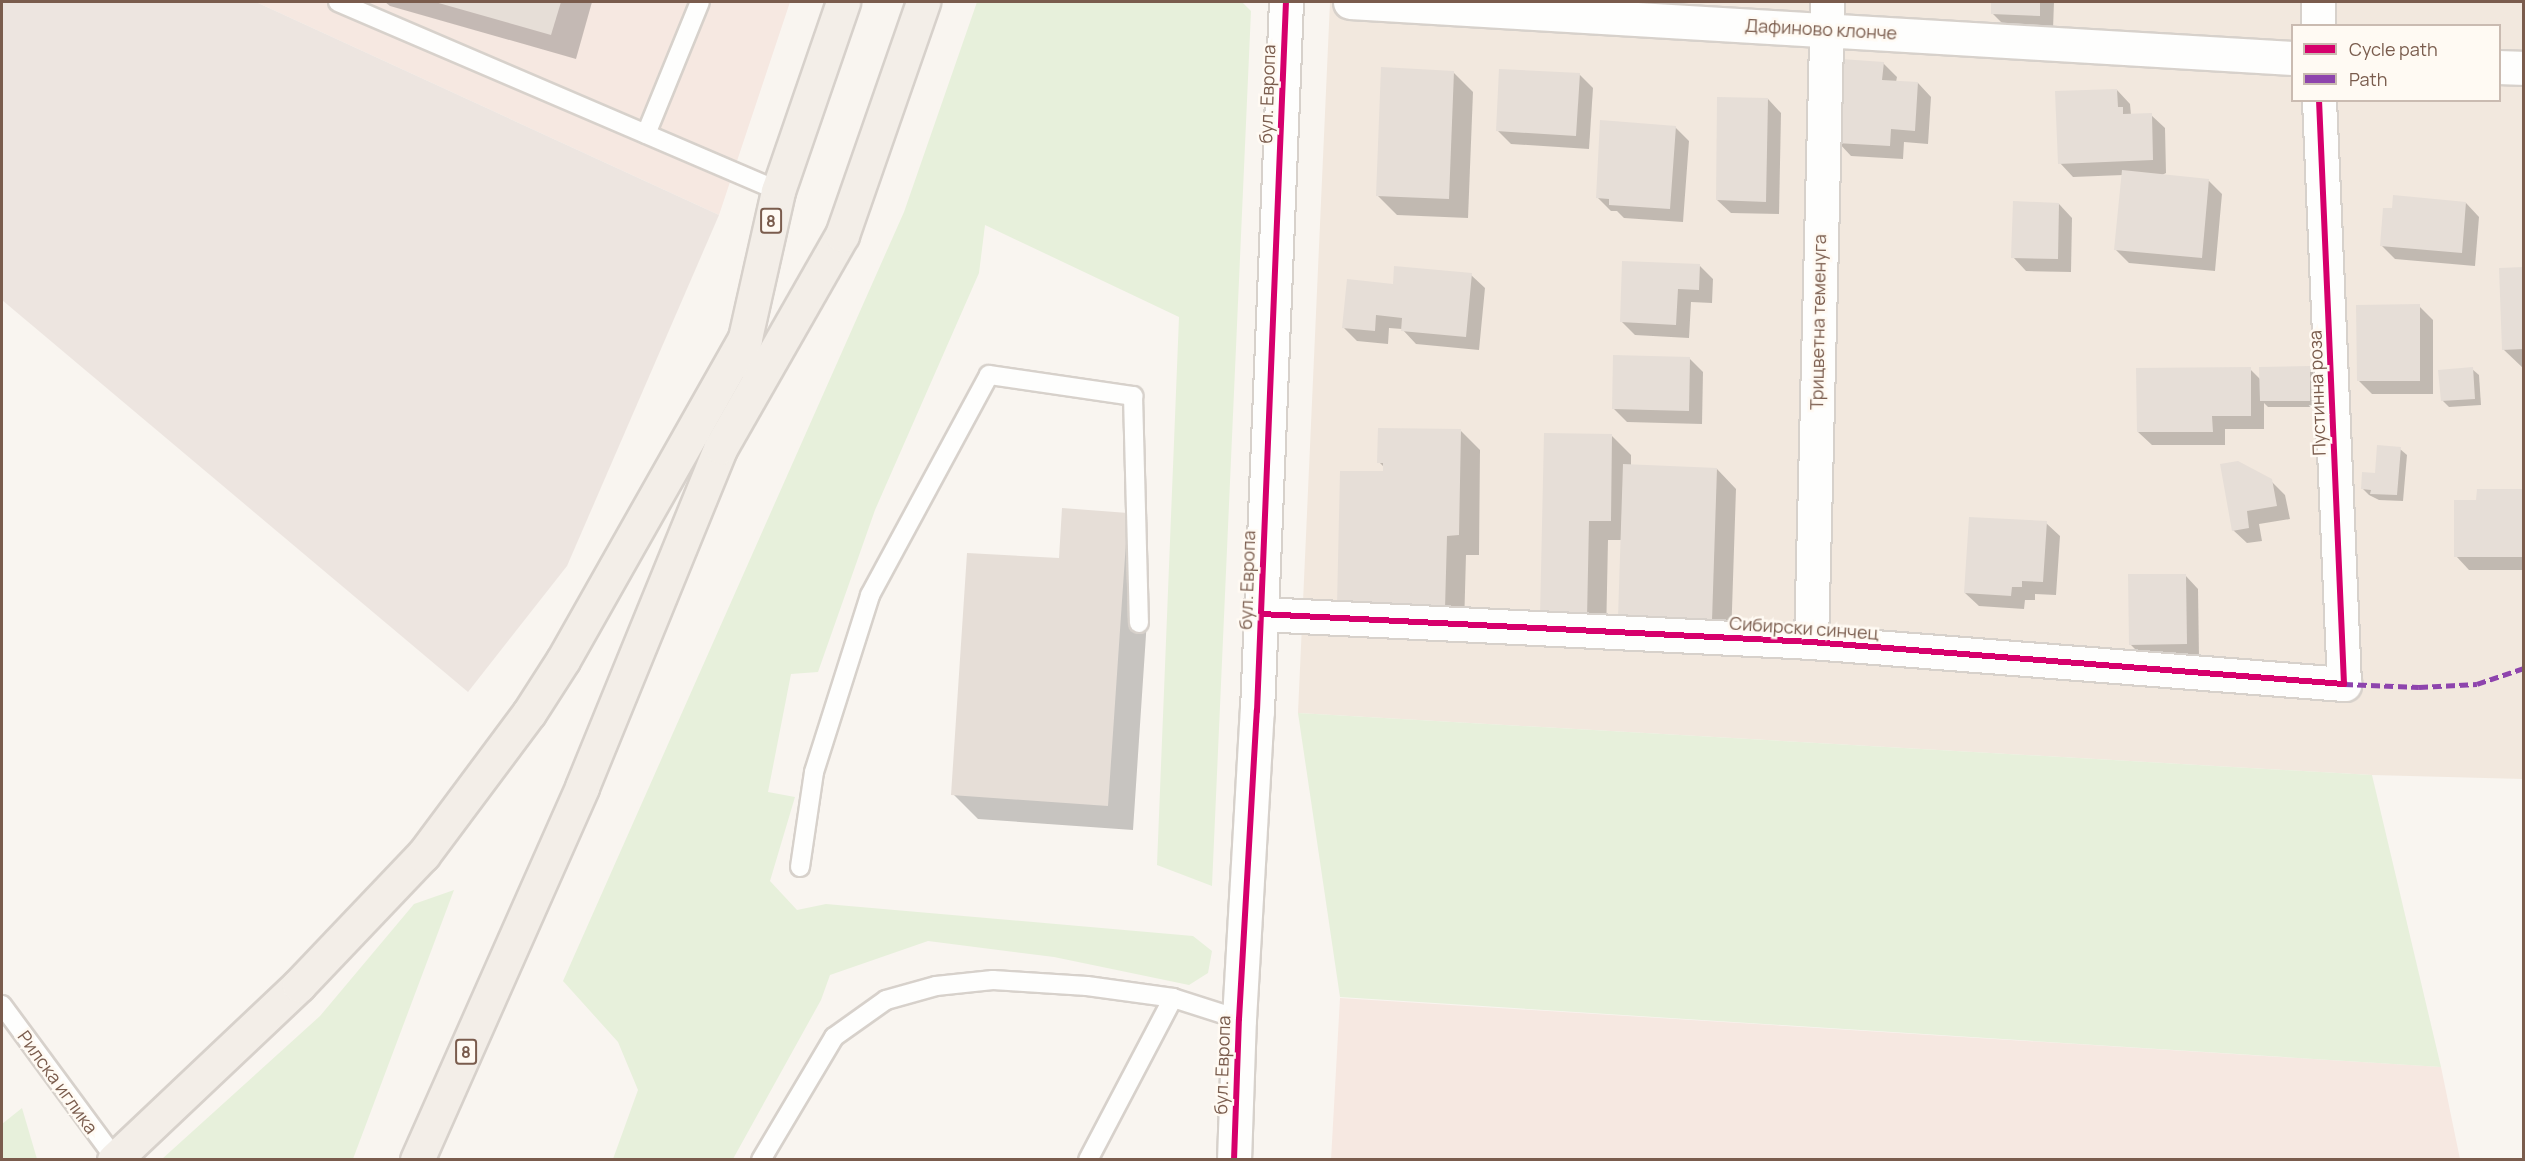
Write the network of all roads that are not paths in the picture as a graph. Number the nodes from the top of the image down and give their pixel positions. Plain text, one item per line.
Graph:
1 (338, 2) edge
2 (700, 2) edge
3 (843, 2) edge
4 (923, 2) edge
5 (944, 2) edge
6 (1286, 2) edge
7 (1350, 2) edge
8 (2318, 2) edge
9 (1826, 15) edge
10 (2318, 24) edge
11 (908, 51) junction
12 (2291, 58) edge
13 (2501, 67) edge
14 (2523, 68) edge
15 (2319, 102) edge
16 (646, 134) junction
17 (778, 191) junction
18 (745, 338) junction
19 (721, 447) junction
20 (1261, 614) junction
21 (1139, 622) dead end
22 (1811, 642) junction
23 (2344, 684) joint
24 (800, 867) dead end
25 (1173, 998) junction
26 (2, 1005) edge
27 (1239, 1019) junction
28 (114, 1159) edge
29 (417, 1160) edge
30 (761, 1160) edge
31 (1088, 1160) edge
32 (1234, 1160) edge

1 - 16 lane
2 - 16 lane
3 - 17 main road, 8
4 - 11 main road, 8
5 - 11 main road
6 - 20 street, бул. Европа
7 - 9 street, Дафиново клонче
8 - 10 street
9 - 12 street, Дафиново клонче
9 - 22 street, Трицветна теменуга
11 - 19 main road, 8
13 - 14 street
15 - 23 street, Пустинна роза
16 - 17 lane
17 - 18 main road, 8
18 - 19 main road, 8
18 - 28 main road
19 - 29 main road, 8
20 - 22 street, Сибирски синчец
20 - 27 street, бул. Европа
21 - 24 lane
22 - 23 street, Сибирски синчец
25 - 27 lane
25 - 30 lane
25 - 31 lane
26 - 28 lane, Рилска иглика
27 - 32 street, бул. Европа

